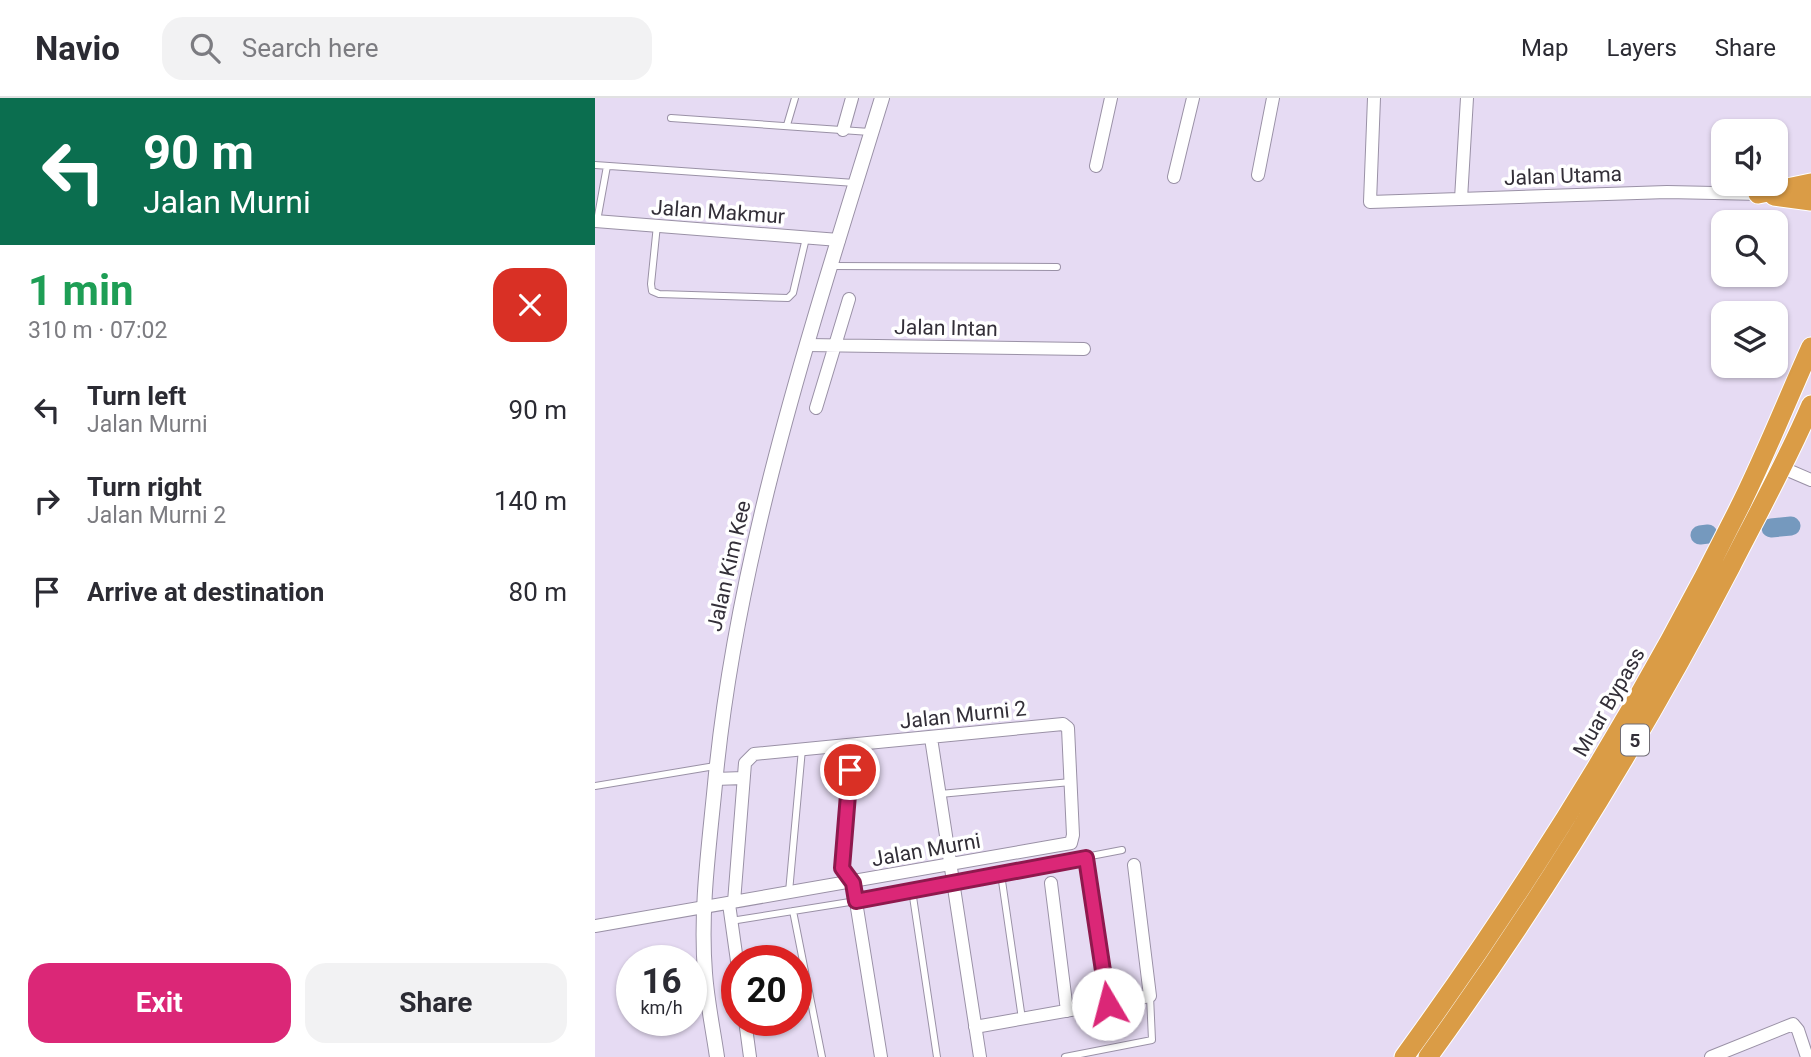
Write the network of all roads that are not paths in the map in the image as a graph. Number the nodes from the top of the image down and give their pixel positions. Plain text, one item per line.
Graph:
1 (795, 98) edge
2 (852, 98) edge
3 (882, 98) edge
4 (1111, 98) edge
5 (1193, 98) edge
6 (1273, 98) edge
7 (1374, 98) edge
8 (1467, 98) edge
9 (671, 118) dead end
10 (787, 125) junction
11 (843, 130) junction
12 (872, 132) junction
13 (595, 165) edge
14 (607, 166) junction
15 (1096, 166) dead end
16 (1258, 175) dead end
17 (1174, 177) dead end
18 (855, 183) junction
19 (1811, 183) edge
20 (1788, 188) edge
21 (1811, 189) edge
22 (1788, 191) edge
23 (1711, 193) edge
24 (1788, 195) edge
25 (1811, 195) edge
26 (1773, 196) edge
27 (1461, 199) junction
28 (1811, 201) edge
29 (596, 221) edge
30 (657, 225) junction
31 (806, 238) junction
32 (839, 240) junction
33 (831, 266) junction
34 (1058, 267) dead end
35 (849, 299) dead end
36 (1811, 329) edge
37 (807, 345) junction
38 (836, 345) junction
39 (1811, 347) edge
40 (1084, 349) dead end
41 (1811, 405) edge
42 (816, 408) dead end
43 (1782, 411) junction
44 (1783, 468) junction
45 (1811, 480) edge
46 (931, 738) junction
47 (852, 746) junction
48 (802, 749) junction
49 (715, 772) junction
50 (739, 778) junction
51 (1071, 782) junction
52 (595, 786) edge
53 (940, 794) junction
54 (1071, 843) joint
55 (1122, 850) dead end
56 (1086, 858) junction
57 (952, 864) junction
58 (1135, 865) dead end
59 (1001, 874) junction
60 (853, 883) junction
61 (955, 883) junction
62 (1051, 883) dead end
63 (912, 890) junction
64 (789, 894) junction
65 (856, 901) junction
66 (731, 903) junction
67 (704, 908) junction
68 (793, 911) junction
69 (731, 921) junction
70 (595, 926) edge
71 (735, 945) edge
72 (1150, 996) junction
73 (1108, 1004) junction
74 (1067, 1011) junction
75 (1022, 1019) junction
76 (975, 1027) junction
77 (747, 1036) edge
78 (717, 1057) edge
79 (750, 1057) edge
80 (822, 1057) edge
81 (881, 1057) edge
82 (937, 1057) edge
83 (980, 1057) edge
84 (1065, 1057) edge
85 (1404, 1057) edge
86 (1428, 1057) edge
87 (1711, 1057) edge
88 (1807, 1057) edge

1 - 10 lane
2 - 11 street
3 - 12 street, Jalan Kim Kee
4 - 15 street
5 - 17 street
6 - 16 street
7 - 27 street, Jalan Utama
8 - 27 street
9 - 10 lane
10 - 11 lane
11 - 12 lane
12 - 18 street, Jalan Kim Kee
13 - 14 lane
14 - 18 lane
14 - 29 lane
18 - 32 street, Jalan Kim Kee
19 - 20 highway
21 - 22 street, Jalan Utama
23 - 27 street, Jalan Utama
24 - 25 street, Jalan Utama
26 - 28 highway
29 - 30 street, Jalan Makmur
30 - 31 street, Jalan Makmur
30 - 31 lane
31 - 32 street, Jalan Makmur
32 - 33 street, Jalan Kim Kee
33 - 34 lane
33 - 37 street, Jalan Kim Kee
35 - 38 street
36 - 43 highway
37 - 38 street, Jalan Intan
37 - 49 street, Jalan Kim Kee
38 - 40 street, Jalan Intan
38 - 42 street
39 - 43 highway, Muar Bypass / 5
41 - 44 highway, Muar Bypass / 5
43 - 85 highway, Muar Bypass / 5
44 - 45 street
44 - 86 highway, Muar Bypass / 5
46 - 47 street, Jalan Murni 2
46 - 51 street, Jalan Murni 2
46 - 53 street
47 - 48 street, Jalan Murni 2
47 - 60 street
48 - 50 street, Jalan Murni 2
48 - 64 lane
49 - 50 street
49 - 52 lane
49 - 67 street, Jalan Kim Kee
50 - 66 street
51 - 53 lane
51 - 54 street, Jalan Murni 2
53 - 57 street
54 - 57 street, Jalan Murni
55 - 56 lane, Jalan Murni
56 - 59 lane, Jalan Murni
56 - 73 lane
57 - 60 street, Jalan Murni
57 - 61 street
58 - 72 street
59 - 61 lane, Jalan Murni
59 - 75 lane
60 - 64 street, Jalan Murni
60 - 65 street
61 - 63 lane, Jalan Murni
61 - 76 street
62 - 74 street
63 - 65 lane, Jalan Murni
63 - 82 lane
64 - 66 street, Jalan Murni
65 - 68 lane, Jalan Murni
65 - 81 street
66 - 67 street, Jalan Murni
66 - 69 street
67 - 70 street, Jalan Murni
67 - 78 street, Jalan Kim Kee
68 - 69 lane, Jalan Murni
68 - 80 lane
69 - 71 street
72 - 73 street
72 - 84 lane
73 - 74 street
74 - 75 street
75 - 76 street
76 - 83 street
77 - 79 street
87 - 88 street

